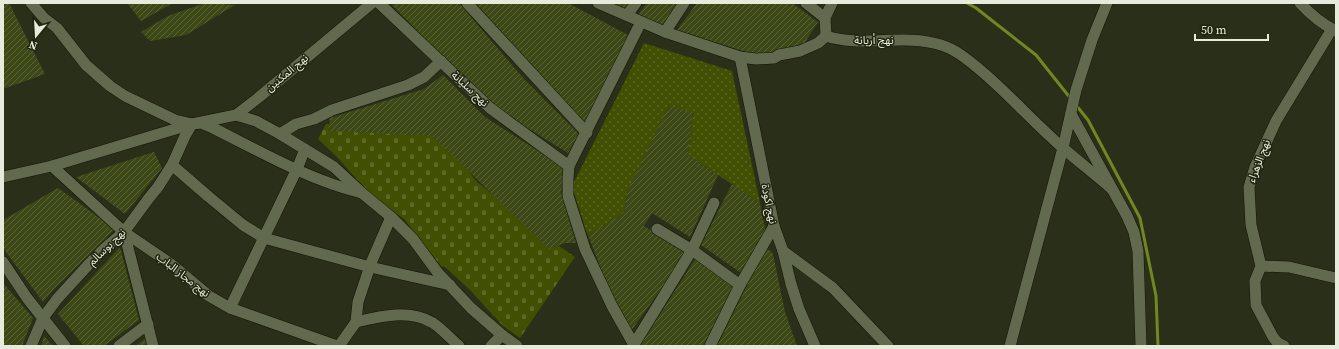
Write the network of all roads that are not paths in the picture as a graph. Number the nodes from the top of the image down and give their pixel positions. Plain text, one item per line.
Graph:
1 (31, 3) edge
2 (372, 3) edge
3 (379, 3) edge
4 (467, 3) edge
5 (598, 3) edge
6 (636, 3) edge
7 (684, 3) edge
8 (806, 3) edge
9 (832, 3) edge
10 (1108, 3) edge
11 (1300, 3) edge
12 (627, 15) junction
13 (825, 18) junction
14 (641, 22) junction
15 (1334, 30) edge
16 (665, 32) junction
17 (826, 36) junction
18 (740, 57) junction
19 (441, 61) junction
20 (1071, 114) junction
21 (236, 115) junction
22 (192, 124) junction
23 (587, 132) junction
24 (280, 134) junction
25 (1063, 148) junction
26 (305, 149) junction
27 (172, 165) junction
28 (52, 166) junction
29 (569, 166) junction
30 (297, 169) junction
31 (4, 176) edge
32 (1112, 189) junction
33 (362, 193) junction
34 (714, 203) dead end
35 (391, 217) junction
36 (774, 226) junction
37 (657, 229) dead end
38 (124, 232) junction
39 (264, 238) junction
40 (692, 250) junction
41 (783, 251) junction
42 (3, 262) edge
43 (370, 266) junction
44 (1261, 266) junction
45 (1336, 278) edge
46 (450, 285) junction
47 (740, 286) junction
48 (230, 308) junction
49 (43, 318) junction
50 (356, 322) junction
51 (148, 324) junction
52 (496, 343) edge
53 (633, 345) edge
54 (31, 346) edge
55 (65, 346) edge
56 (119, 346) edge
57 (153, 346) edge
58 (338, 346) edge
59 (459, 346) edge
60 (517, 346) edge
61 (710, 346) edge
62 (815, 346) edge
63 (888, 346) edge
64 (1010, 346) edge
65 (1141, 346) edge
66 (1284, 346) edge

1 - 22 street
2 - 21 street, نهج المكنين
3 - 19 street, نهج سليانة
4 - 23 street
5 - 12 street
6 - 12 street
7 - 16 street
8 - 13 street
9 - 13 street
10 - 20 street
11 - 15 street
12 - 14 street
13 - 17 street
14 - 16 street
14 - 23 street
15 - 44 street, نهج الزهراء
16 - 18 street
17 - 18 street
17 - 25 street, نهج أريانة
18 - 36 street, نهج اكودة
19 - 24 street
19 - 29 street, نهج سليانة
20 - 25 street
20 - 32 street
21 - 22 street, نهج المكنين
21 - 24 street
22 - 27 street, نهج بوسالم
22 - 28 street, نهج المكنين
22 - 30 street
23 - 29 street
24 - 26 street
25 - 32 street, نهج أريانة
25 - 64 street
26 - 30 street
26 - 33 street
27 - 38 street, نهج بوسالم
27 - 39 street
28 - 31 street, نهج المكنين
28 - 38 street, نهج مجاز الباب
29 - 53 street
30 - 33 street
30 - 39 street
32 - 65 street
33 - 35 street
34 - 40 street
35 - 43 street
35 - 46 street
36 - 41 street, نهج اكودة
36 - 47 street
37 - 40 street
38 - 48 street, نهج مجاز الباب
38 - 49 street, نهج بوسالم
38 - 51 street
39 - 43 street
39 - 48 street
40 - 47 street
40 - 53 street
41 - 62 street, نهج اكودة
41 - 63 street
42 - 49 street
43 - 46 street
43 - 50 street
44 - 45 street
44 - 66 street
46 - 52 street
47 - 61 street
48 - 58 street, نهج مجاز الباب
49 - 54 street, نهج بوسالم
49 - 55 street
50 - 58 street
50 - 59 street
51 - 56 street
51 - 57 street
52 - 60 street

